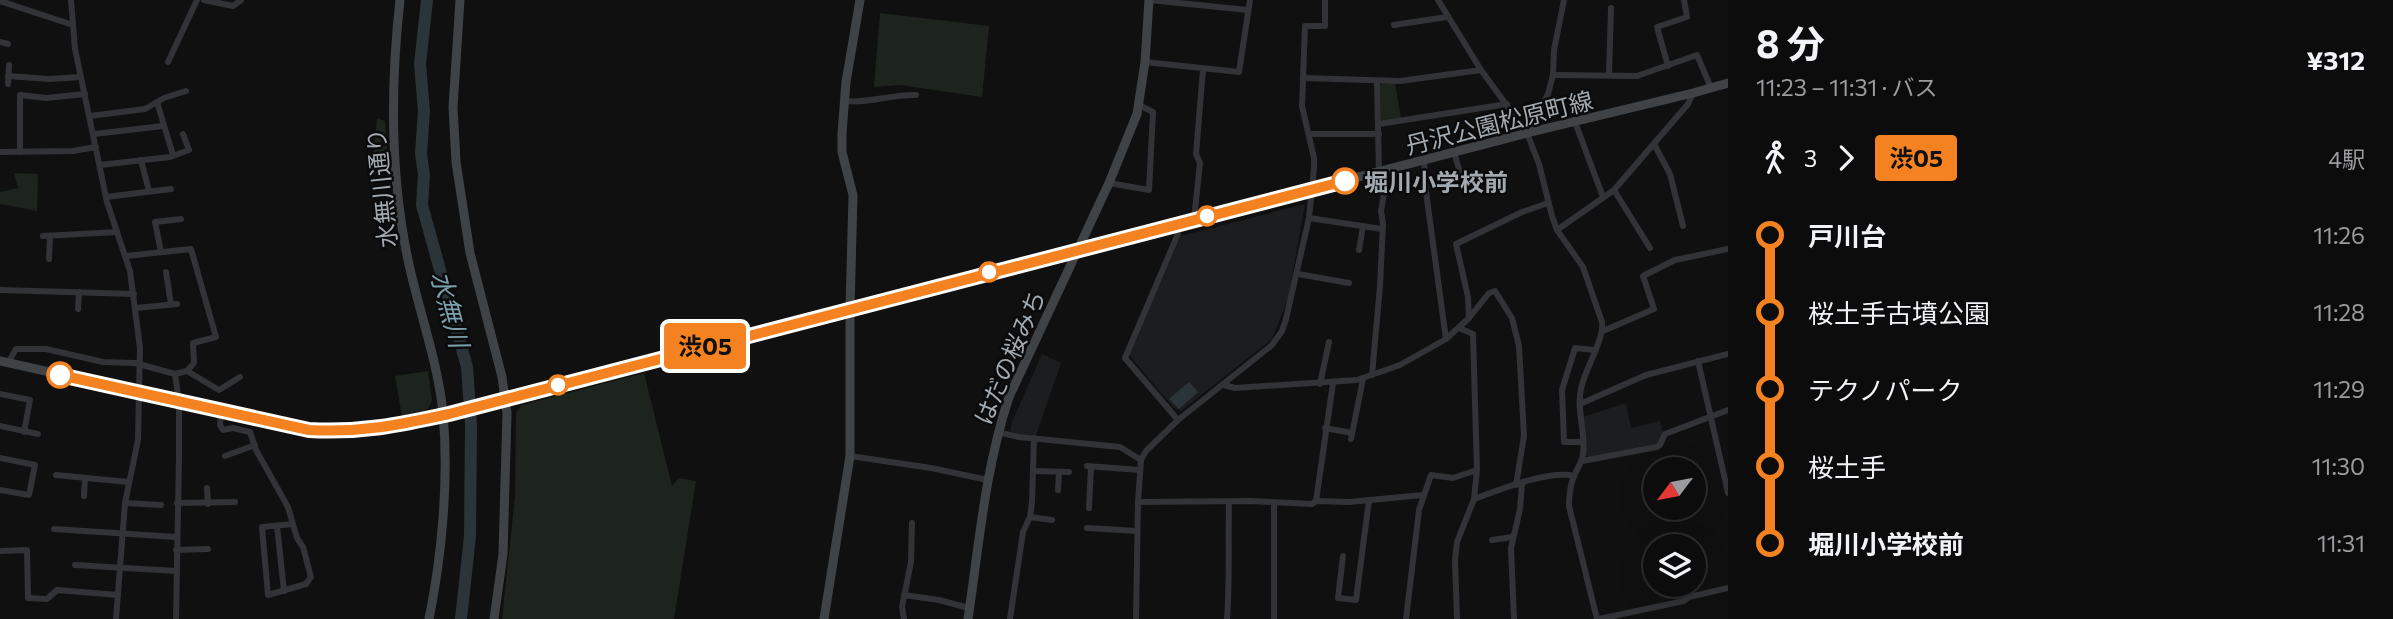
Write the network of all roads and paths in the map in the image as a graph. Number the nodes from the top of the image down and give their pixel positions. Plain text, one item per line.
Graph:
1 (71, 0) edge
2 (197, 0) edge
3 (204, 0) edge
4 (241, 0) edge
5 (400, 0) edge
6 (460, 0) edge
7 (860, 0) edge
8 (1149, 0) edge
9 (1250, 0) edge
10 (1325, 0) edge
11 (1438, 0) edge
12 (1564, 0) edge
13 (1684, 0) edge
14 (0, 1) edge
15 (1611, 8) dead end
16 (1248, 10) junction
17 (1447, 18) junction
18 (73, 25) junction
19 (1394, 25) dead end
20 (0, 42) edge
21 (8, 44) dead end
22 (168, 62) dead end
23 (1145, 62) junction
24 (9, 65) dead end
25 (1668, 66) junction
26 (1203, 70) junction
27 (1481, 70) junction
28 (1553, 75) junction
29 (1609, 75) junction
30 (9, 76) junction
31 (81, 78) junction
32 (1303, 78) junction
33 (1377, 82) junction
34 (1728, 83) edge
35 (8, 85) dead end
36 (1712, 88) junction
37 (186, 91) dead end
38 (1693, 93) junction
39 (85, 94) junction
40 (916, 95) dead end
41 (844, 101) junction
42 (157, 102) junction
43 (1507, 104) junction
44 (1139, 105) junction
45 (90, 116) junction
46 (1575, 122) junction
47 (1379, 124) junction
48 (163, 126) junction
49 (1527, 133) junction
50 (94, 134) junction
51 (183, 134) dead end
52 (1309, 134) junction
53 (1379, 134) junction
54 (1654, 144) junction
55 (96, 147) junction
56 (0, 152) edge
57 (20, 152) junction
58 (1454, 152) junction
59 (173, 155) junction
60 (141, 160) junction
61 (1424, 160) junction
62 (100, 165) junction
63 (1379, 172) junction
64 (1462, 180) dead end
65 (1110, 183) junction
66 (171, 188) dead end
67 (1311, 190) junction
68 (1614, 190) junction
69 (149, 191) junction
70 (106, 197) junction
71 (1603, 197) junction
72 (1548, 202) junction
73 (1309, 218) junction
74 (181, 219) dead end
75 (1194, 219) junction
76 (1679, 223) dead end
77 (1176, 224) junction
78 (1363, 226) junction
79 (1382, 229) junction
80 (1558, 230) junction
81 (117, 232) junction
82 (1650, 248) dead end
83 (1728, 248) edge
84 (1076, 250) junction
85 (1359, 250) dead end
86 (161, 252) junction
87 (126, 256) junction
88 (50, 259) dead end
89 (1298, 274) junction
90 (169, 277) dead end
91 (1349, 283) dead end
92 (0, 290) edge
93 (79, 292) junction
94 (134, 294) junction
95 (136, 308) junction
96 (78, 309) dead end
97 (850, 309) junction
98 (1469, 318) junction
99 (1459, 328) junction
100 (1603, 331) junction
101 (1446, 339) junction
102 (1329, 342) dead end
103 (1594, 350) junction
104 (1728, 354) edge
105 (1698, 361) junction
106 (4, 362) edge
107 (141, 365) junction
108 (187, 371) junction
109 (175, 374) junction
110 (1372, 375) junction
111 (240, 377) dead end
112 (1363, 379) junction
113 (1333, 383) junction
114 (1320, 384) junction
115 (1224, 385) junction
116 (1562, 390) junction
117 (0, 394) edge
118 (139, 394) junction
119 (1579, 395) junction
120 (506, 398) junction
121 (179, 402) junction
122 (1580, 404) junction
123 (1728, 410) edge
124 (221, 412) junction
125 (446, 414) junction
126 (1711, 418) junction
127 (1178, 420) junction
128 (0, 426) edge
129 (1325, 428) junction
130 (24, 432) junction
131 (997, 432) junction
132 (38, 435) dead end
133 (1034, 438) junction
134 (1583, 442) junction
135 (255, 446) junction
136 (225, 456) dead end
137 (850, 456) junction
138 (0, 458) edge
139 (1141, 460) junction
140 (1582, 461) junction
141 (1139, 470) junction
142 (1477, 470) junction
143 (1033, 471) junction
144 (1059, 472) junction
145 (1069, 472) dead end
146 (56, 475) dead end
147 (1574, 476) junction
148 (86, 478) junction
149 (988, 480) junction
150 (128, 482) junction
151 (1519, 484) junction
152 (207, 488) dead end
153 (0, 489) edge
154 (1058, 490) dead end
155 (1728, 493) edge
156 (1423, 495) junction
157 (84, 496) dead end
158 (1474, 499) junction
159 (1316, 500) junction
160 (1369, 500) junction
161 (235, 502) dead end
162 (1138, 502) junction
163 (1229, 502) junction
164 (125, 503) junction
165 (177, 503) junction
166 (208, 504) junction
167 (1274, 504) junction
168 (161, 505) dead end
169 (1089, 509) dead end
170 (1030, 517) junction
171 (1052, 520) dead end
172 (912, 523) dead end
173 (293, 524) junction
174 (278, 527) junction
175 (1087, 528) dead end
176 (54, 529) dead end
177 (1137, 531) junction
178 (122, 534) junction
179 (176, 537) junction
180 (1513, 537) junction
181 (1492, 540) dead end
182 (208, 549) dead end
183 (176, 550) junction
184 (0, 551) edge
185 (1343, 556) dead end
186 (75, 565) dead end
187 (120, 568) junction
188 (176, 571) junction
189 (1728, 588) edge
190 (284, 591) junction
191 (118, 595) junction
192 (904, 595) junction
193 (969, 608) junction
194 (116, 619) edge
195 (176, 619) edge
196 (429, 619) edge
197 (494, 619) edge
198 (824, 619) edge
199 (904, 619) edge
200 (968, 619) edge
201 (1010, 619) edge
202 (1136, 619) edge
203 (1227, 619) edge
204 (1274, 619) edge
205 (1406, 619) edge
206 (1457, 619) edge
207 (1514, 619) edge
208 (1598, 619) edge

1 - 18 street
2 - 22 street
3 - 4 street
5 - 125 street, 水無川通り
6 - 120 street
7 - 41 street
8 - 16 street
8 - 23 street, はだの桜みち
9 - 16 street
10 - 32 street
11 - 17 street
12 - 28 street
13 - 25 street
14 - 18 street
15 - 29 street
16 - 26 street
17 - 19 street
17 - 27 street
18 - 31 street
20 - 21 street
23 - 26 street
23 - 44 street, はだの桜みち
24 - 30 street
25 - 29 street
25 - 36 street
26 - 75 street
27 - 33 street
27 - 43 street
28 - 29 street
28 - 49 street
30 - 31 street
30 - 35 street
31 - 39 street
32 - 33 street
32 - 52 street
33 - 47 street
34 - 36 street, 丹沢公園松原町線
36 - 38 street, 丹沢公園松原町線
37 - 42 street
38 - 46 street, 丹沢公園松原町線
38 - 54 street
39 - 45 street
39 - 57 street
40 - 41 street
41 - 97 street
42 - 45 street
42 - 48 street
43 - 47 street
43 - 49 street
44 - 65 street, はだの桜みち
44 - 65 street
45 - 50 street
46 - 49 street, 丹沢公園松原町線
46 - 71 street
47 - 53 street
48 - 50 street
48 - 59 street
49 - 58 street, 丹沢公園松原町線
49 - 72 street
50 - 55 street
51 - 59 street
52 - 53 street
52 - 67 street
53 - 63 street
54 - 68 street
54 - 76 street
55 - 57 street
55 - 62 street
56 - 57 street
58 - 61 street, 丹沢公園松原町線
58 - 64 street
59 - 60 street
60 - 62 street
60 - 69 street
61 - 63 street, 丹沢公園松原町線
61 - 101 street
62 - 70 street
63 - 67 street, 丹沢公園松原町線
63 - 79 street
65 - 84 street, はだの桜みち
66 - 69 street
67 - 73 street
67 - 75 street, 丹沢公園松原町線
68 - 71 street
68 - 82 street
69 - 70 street
70 - 81 street
71 - 80 street
72 - 80 street
72 - 98 street
73 - 78 street
73 - 89 street
74 - 86 street
75 - 77 street, 丹沢公園松原町線
77 - 84 street, 丹沢公園松原町線
77 - 127 street
78 - 79 street
78 - 85 street
79 - 110 street
80 - 100 street
81 - 87 street
81 - 88 street
83 - 100 street
84 - 97 street, 丹沢公園松原町線
84 - 131 street, はだの桜みち
86 - 87 street
86 - 108 street
87 - 94 street
89 - 91 street
89 - 115 street
90 - 95 street
92 - 93 street
93 - 94 street
93 - 96 street
94 - 95 street
95 - 107 street
97 - 120 street, 丹沢公園松原町線
97 - 137 street
98 - 99 street
98 - 151 street
99 - 101 street
99 - 142 street
100 - 103 street
101 - 110 street
102 - 114 street
103 - 116 street
103 - 119 street
104 - 105 street
105 - 122 street
105 - 126 street
106 - 107 street
106 - 118 street, 丹沢公園松原町線
107 - 109 street
107 - 118 street
108 - 109 street
108 - 111 street
109 - 121 street
110 - 112 street
112 - 113 street
112 - 129 street
113 - 114 street
113 - 129 street
114 - 115 street
115 - 127 street
116 - 119 street
116 - 134 street
117 - 130 street
118 - 121 street, 丹沢公園松原町線
118 - 150 street
119 - 122 street
120 - 125 street, 丹沢公園松原町線
120 - 197 street
121 - 124 street, 丹沢公園松原町線
121 - 165 street
122 - 134 street
123 - 126 street
124 - 125 street, 丹沢公園松原町線
124 - 135 street
125 - 196 street, 水無川通り
126 - 140 street
126 - 155 street
127 - 139 street
128 - 130 street
129 - 159 street
130 - 132 street
131 - 133 street
131 - 149 street, はだの桜みち
133 - 139 street
133 - 143 street
134 - 140 street
135 - 136 street
135 - 173 street
137 - 149 street
137 - 198 street
138 - 153 street
139 - 141 street
140 - 147 street
141 - 162 street
141 - 169 street
142 - 156 street
142 - 158 street
143 - 144 street
143 - 170 street
144 - 145 street
144 - 154 street
146 - 148 street
147 - 151 street
147 - 208 street
148 - 150 street
148 - 157 street
149 - 193 street, はだの桜みち
150 - 164 street
151 - 158 street
151 - 180 street
152 - 166 street
156 - 160 street
156 - 205 street
158 - 206 street
159 - 160 street
159 - 167 street
160 - 185 street
161 - 166 street
162 - 163 street
162 - 177 street
163 - 167 street
163 - 203 street
164 - 168 street
164 - 178 street
165 - 166 street
165 - 179 street
167 - 204 street
170 - 171 street
170 - 201 street
172 - 192 street
173 - 174 street
173 - 190 street
174 - 190 street
174 - 190 street
175 - 177 street
176 - 178 street
177 - 202 street
178 - 179 street
178 - 187 street
179 - 183 street
180 - 181 street
180 - 207 street
182 - 183 street
183 - 188 street
184 - 191 street
186 - 187 street
187 - 188 street
187 - 191 street
188 - 195 street
189 - 208 street
191 - 194 street
192 - 193 street
192 - 199 street
193 - 200 street, はだの桜みち

